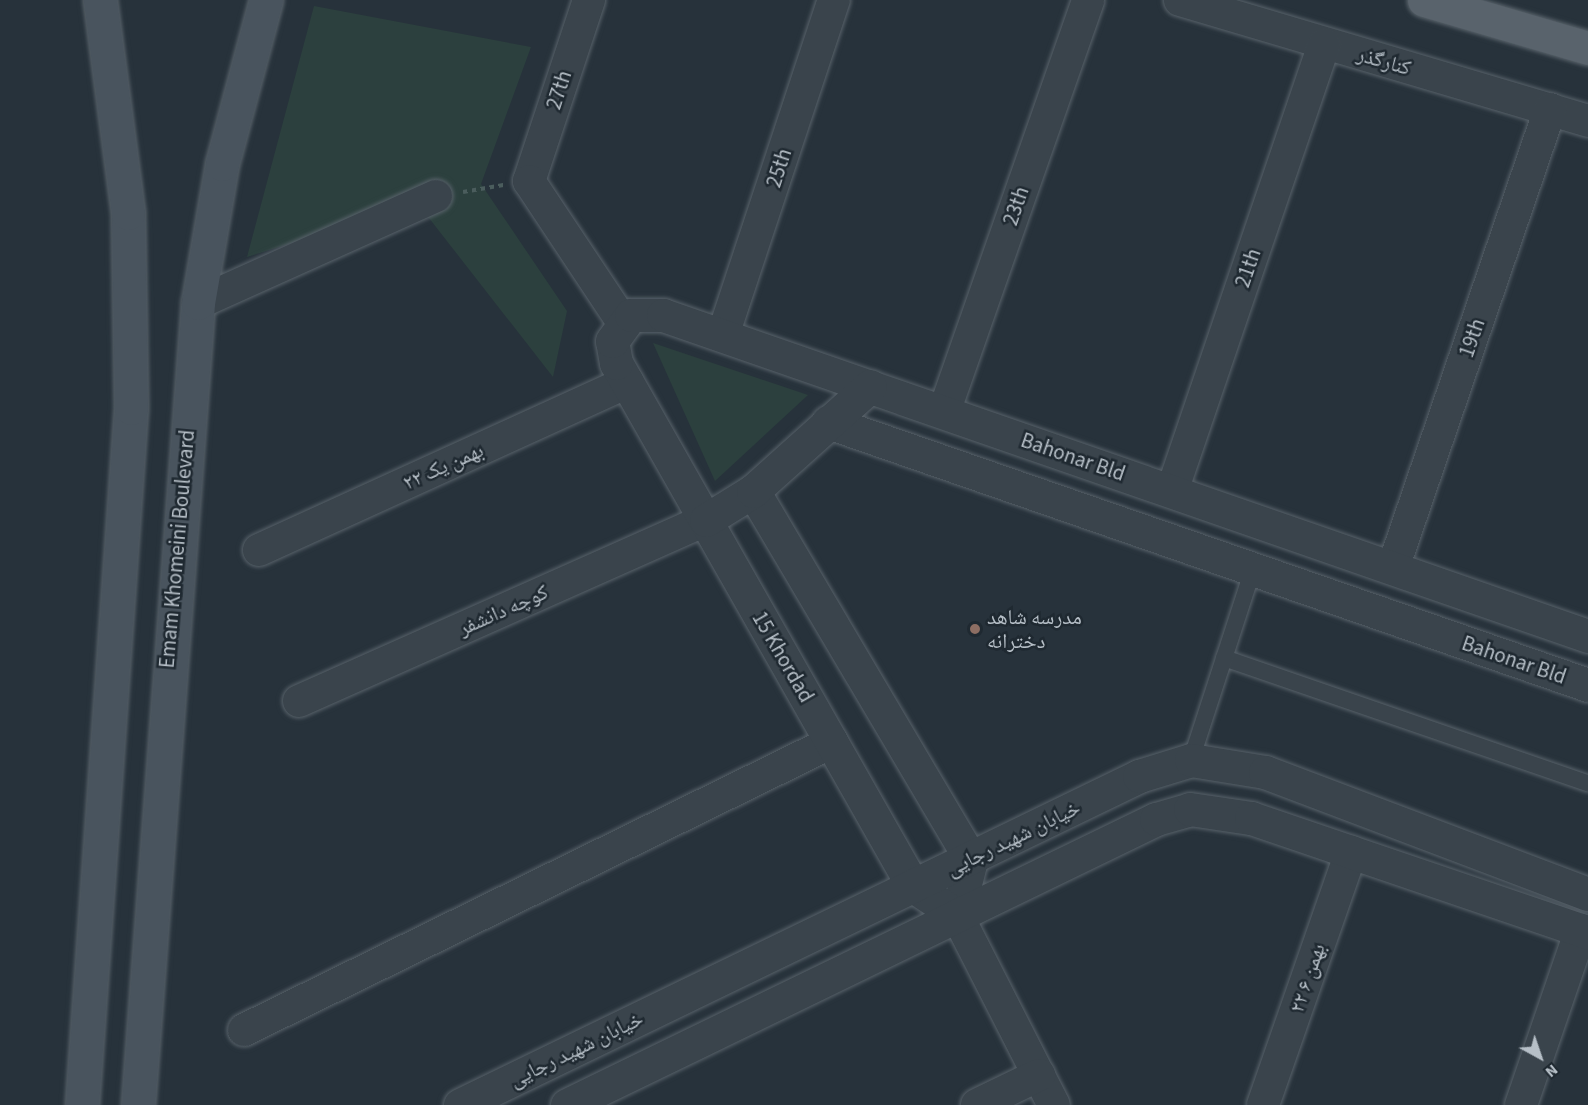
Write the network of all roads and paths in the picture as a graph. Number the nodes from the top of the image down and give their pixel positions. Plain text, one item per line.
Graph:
1 (100, 0) edge
2 (266, 0) edge
3 (590, 0) edge
4 (834, 0) edge
5 (1088, 0) edge
6 (1180, 0) edge
7 (1424, 0) edge
8 (1324, 44) junction
9 (1588, 48) edge
10 (1550, 109) junction
11 (1588, 121) edge
12 (529, 181) junction
13 (436, 196) joint
14 (198, 303) junction
15 (622, 321) junction
16 (723, 335) junction
17 (627, 382) junction
18 (870, 386) junction
19 (945, 412) junction
20 (828, 422) junction
21 (753, 491) junction
22 (1172, 491) junction
23 (706, 520) junction
24 (259, 550) dead end
25 (1393, 568) junction
26 (1253, 569) junction
27 (1588, 636) edge
28 (1224, 658) junction
29 (1588, 685) edge
30 (299, 701) dead end
31 (832, 742) junction
32 (1191, 760) junction
33 (1588, 783) edge
34 (1351, 852) junction
35 (971, 860) junction
36 (913, 886) junction
37 (1588, 894) edge
38 (957, 915) junction
39 (1585, 931) edge
40 (244, 1030) dead end
41 (1039, 1076) junction
42 (138, 1104) edge
43 (82, 1105) edge
44 (460, 1105) edge
45 (567, 1105) edge
46 (977, 1105) edge
47 (1054, 1105) edge
48 (1263, 1105) edge
49 (1521, 1105) edge

1 - 43 main road
2 - 14 main road, Emam Khomeini Boulevard
3 - 12 street, 27th
4 - 16 street, 25th
5 - 19 street, 23th
6 - 8 street, کنارگذر
7 - 9 main road
8 - 10 street, کنارگذر
8 - 22 street, 21th
10 - 11 street, کنارگذر
10 - 25 street, 19th
12 - 13 path
12 - 15 street
13 - 14 street
14 - 42 main road, Emam Khomeini Boulevard
15 - 16 street, Bahonar Bld
15 - 17 street
16 - 18 street, Bahonar Bld
17 - 23 street, 15 Khordad
17 - 24 street, ۲۲ بهمن یک
18 - 19 street, Bahonar Bld
18 - 20 street
19 - 22 street, Bahonar Bld
20 - 21 street
20 - 26 street, Bahonar Bld
21 - 23 street
21 - 35 street
22 - 25 street, Bahonar Bld
23 - 30 street, کوچه دانشفر
23 - 31 street, 15 Khordad
25 - 27 street, Bahonar Bld
26 - 28 lane
26 - 29 street, Bahonar Bld
28 - 32 lane
28 - 33 lane
31 - 36 street, 15 Khordad
31 - 40 street
32 - 35 street, خیابان شهید رجایی
32 - 37 street, خیابان شهید رجایی
34 - 38 street
34 - 39 street
34 - 48 street, ۲۲ بهمن ۶
35 - 36 street, خیابان شهید رجایی
35 - 38 street
36 - 38 street, 15 Khordad
36 - 44 street, خیابان شهید رجایی
38 - 41 street, 15 Khordad
38 - 45 street
39 - 49 street
41 - 46 street
41 - 47 street, 15 Khordad

